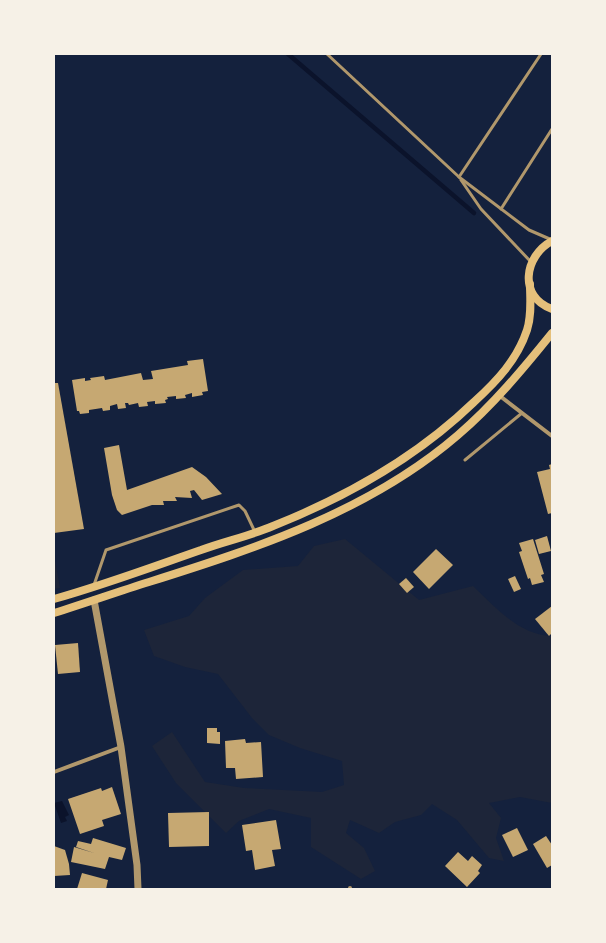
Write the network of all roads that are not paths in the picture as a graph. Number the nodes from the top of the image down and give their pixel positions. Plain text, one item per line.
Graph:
1 (327, 54) edge
2 (541, 54) edge
3 (552, 129) edge
4 (459, 177) junction
5 (501, 209) junction
6 (552, 241) edge
7 (531, 262) junction
8 (530, 284) junction
9 (552, 309) edge
10 (552, 333) edge
11 (500, 396) junction
12 (522, 414) junction
13 (552, 436) edge
14 (464, 460) dead end
15 (255, 532) junction
16 (93, 588) junction
17 (54, 600) edge
18 (94, 600) junction
19 (54, 612) edge
20 (121, 747) junction
21 (54, 772) edge
22 (138, 889) edge

1 - 4 lane
2 - 4 lane
3 - 5 lane
4 - 5 lane
4 - 7 lane
5 - 6 lane
6 - 7 main road
7 - 8 main road
8 - 9 main road
8 - 15 main road
10 - 11 main road
11 - 12 street
11 - 18 main road
12 - 13 street
12 - 14 lane
15 - 16 main road
15 - 16 lane
16 - 17 main road
16 - 18 street
18 - 19 main road
18 - 20 street
20 - 21 street
20 - 22 street

